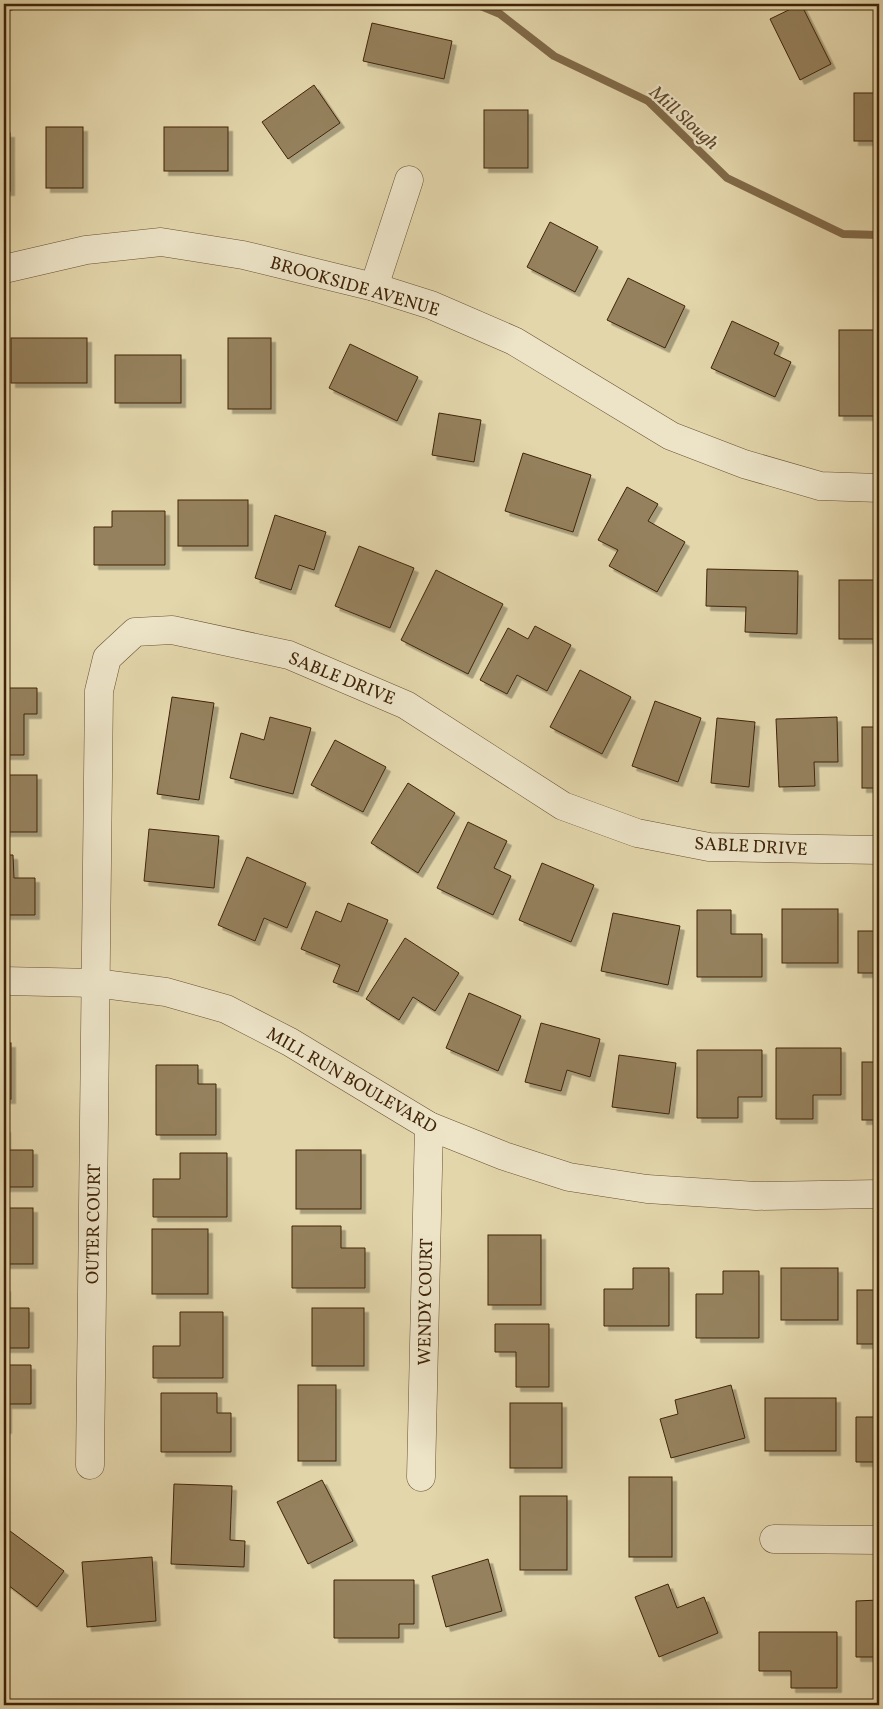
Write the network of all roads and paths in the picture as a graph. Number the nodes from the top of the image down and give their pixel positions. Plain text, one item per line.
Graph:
1 (409, 180) dead end
2 (4, 269) edge
3 (374, 287) junction
4 (879, 488) edge
5 (879, 850) edge
6 (4, 981) edge
7 (95, 982) junction
8 (429, 1126) junction
9 (879, 1194) edge
10 (90, 1465) dead end
11 (421, 1477) dead end
12 (774, 1539) dead end
13 (879, 1540) edge

1 - 3 street
2 - 3 street, BROOKSIDE AVENUE
3 - 4 street, BROOKSIDE AVENUE
5 - 7 street, SABLE DRIVE
6 - 7 street, MILL RUN BOULEVARD
7 - 8 street, MILL RUN BOULEVARD
7 - 10 street, OUTER COURT
8 - 9 street, MILL RUN BOULEVARD
8 - 11 street, WENDY COURT
12 - 13 street

